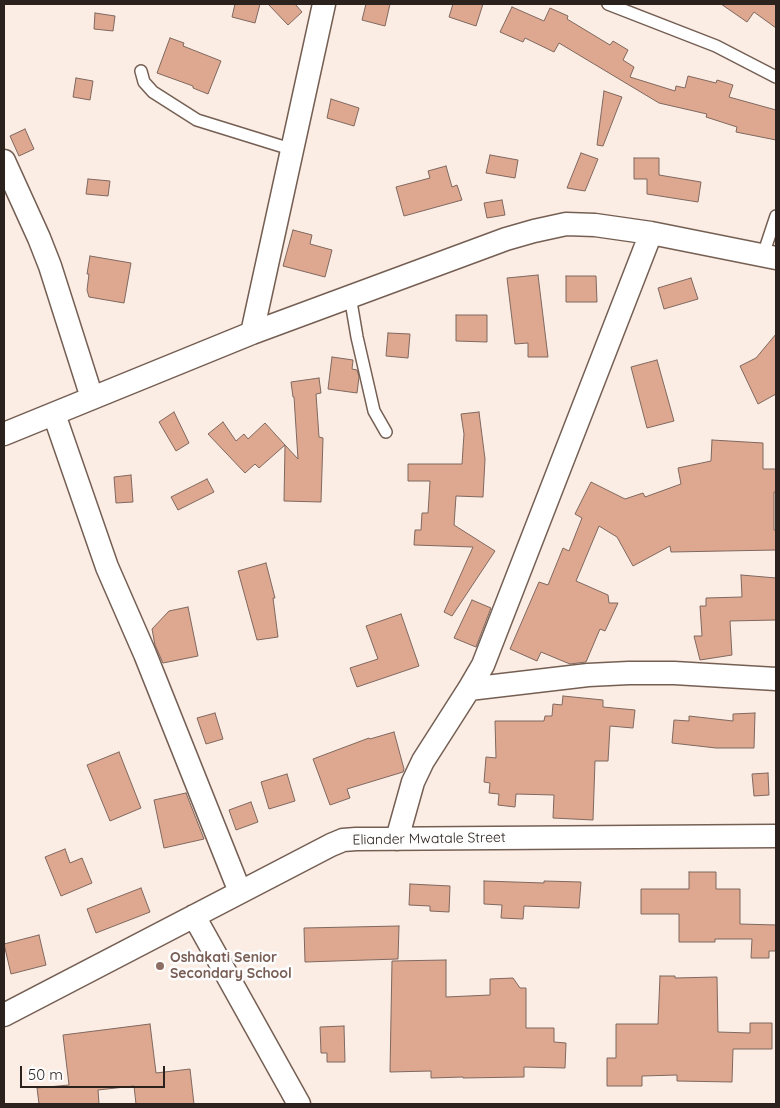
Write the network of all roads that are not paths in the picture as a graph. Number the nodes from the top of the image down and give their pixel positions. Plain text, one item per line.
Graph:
1 (324, 4) edge
2 (608, 4) edge
3 (141, 70) dead end
4 (776, 77) edge
5 (291, 150) junction
6 (4, 161) edge
7 (776, 216) edge
8 (651, 234) junction
9 (770, 257) edge
10 (350, 296) junction
11 (252, 333) junction
12 (92, 398) junction
13 (54, 414) junction
14 (386, 432) dead end
15 (4, 434) edge
16 (776, 679) edge
17 (469, 690) junction
18 (776, 836) edge
19 (397, 839) junction
20 (240, 892) junction
21 (194, 916) junction
22 (4, 1015) edge
23 (299, 1104) edge

1 - 5 street
2 - 4 lane
3 - 5 lane
5 - 11 street
6 - 12 street
7 - 9 lane
8 - 9 street
8 - 10 street
8 - 17 street
10 - 11 street
10 - 14 lane
11 - 12 street
12 - 13 street
13 - 15 street
13 - 20 street
16 - 17 street
17 - 19 street
18 - 19 street, Eliander Mwatale Street
19 - 20 street, Eliander Mwatale Street
20 - 21 street, Eliander Mwatale Street
21 - 22 street, Eliander Mwatale Street
21 - 23 street

